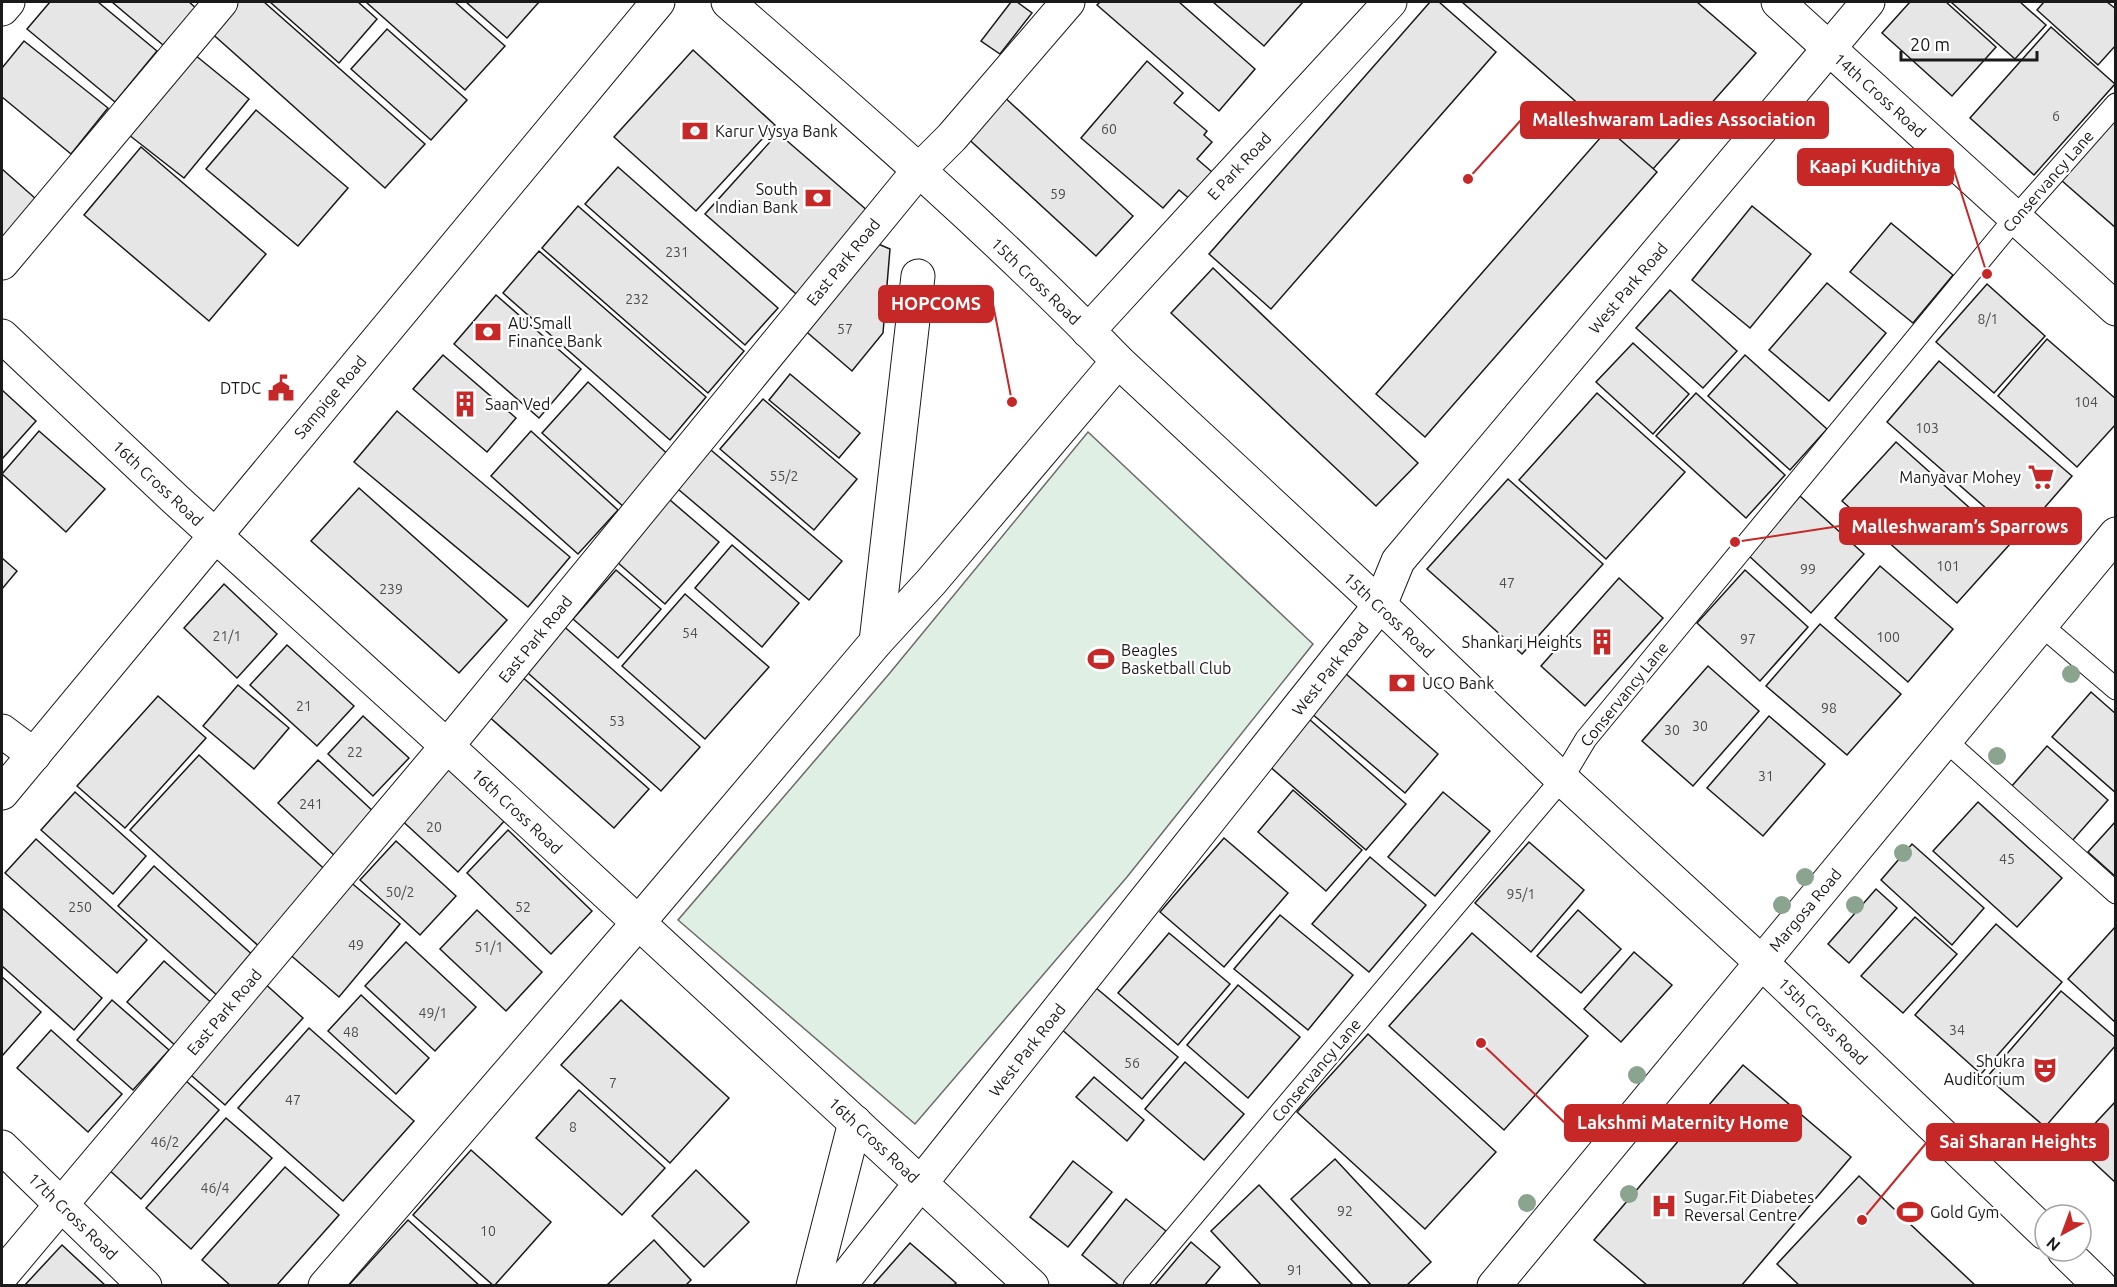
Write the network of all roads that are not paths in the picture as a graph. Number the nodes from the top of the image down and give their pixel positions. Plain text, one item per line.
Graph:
1 (8, 2) edge
2 (221, 2) edge
3 (658, 2) edge
4 (728, 2) edge
5 (1068, 2) edge
6 (1390, 2) edge
7 (1778, 2) edge
8 (1868, 2) edge
9 (2, 9) edge
10 (1830, 48) junction
11 (2115, 104) edge
12 (919, 170) junction
13 (2015, 218) junction
14 (2, 263) edge
15 (918, 276) dead end
16 (2115, 309) edge
17 (1088, 331) junction
18 (2, 336) edge
19 (1118, 361) junction
20 (215, 536) junction
21 (2114, 540) edge
22 (1380, 605) junction
23 (2041, 625) junction
24 (876, 642) junction
25 (2115, 689) edge
26 (2, 731) edge
27 (1945, 741) junction
28 (447, 746) junction
29 (34, 754) junction
30 (1562, 779) junction
31 (2, 793) edge
32 (2115, 893) edge
33 (638, 923) junction
34 (1761, 962) junction
35 (855, 1122) junction
36 (2, 1147) edge
37 (921, 1184) junction
38 (62, 1205) junction
39 (2033, 1222) edge
40 (2076, 1263) edge
41 (2, 1275) edge
42 (145, 1286) edge
43 (325, 1286) edge
44 (813, 1286) edge
45 (839, 1286) edge
46 (1032, 1286) edge
47 (1134, 1286) edge
48 (1494, 1286) edge
49 (2100, 1286) edge

1 - 9 street
2 - 14 street
3 - 20 street, Sampige Road
4 - 12 street, 15th Cross Road
5 - 12 street, East Park Road
6 - 17 street, E Park Road
7 - 10 street, 14th Cross Road
8 - 10 street, West Park Road
10 - 13 street, 14th Cross Road
10 - 22 street, West Park Road
11 - 13 lane, Conservancy Lane
12 - 17 street, 15th Cross Road
12 - 28 street, East Park Road
13 - 16 street, 14th Cross Road
13 - 30 lane, Conservancy Lane
15 - 24 street
17 - 19 street, 15th Cross Road
18 - 20 street, 16th Cross Road
19 - 22 street, 15th Cross Road
19 - 24 street
20 - 28 street, 16th Cross Road
20 - 29 street, Sampige Road
21 - 23 street, Margosa Road
22 - 30 street, 15th Cross Road
22 - 37 street, West Park Road
23 - 25 lane
23 - 27 street, Margosa Road
24 - 33 street
26 - 29 street
27 - 32 lane
27 - 34 street, Margosa Road
28 - 33 street, 16th Cross Road
28 - 38 street, East Park Road
29 - 31 street, Sampige Road
30 - 34 street, 15th Cross Road
30 - 47 lane, Conservancy Lane
33 - 35 street, 16th Cross Road
33 - 43 street
34 - 39 street, 15th Cross Road
34 - 48 street, Margosa Road
35 - 37 street, 16th Cross Road
35 - 44 street
36 - 38 street, 17th Cross Road
37 - 45 street, West Park Road
37 - 46 street, 16th Cross Road
38 - 41 street, East Park Road
38 - 42 street, 17th Cross Road
40 - 49 street

